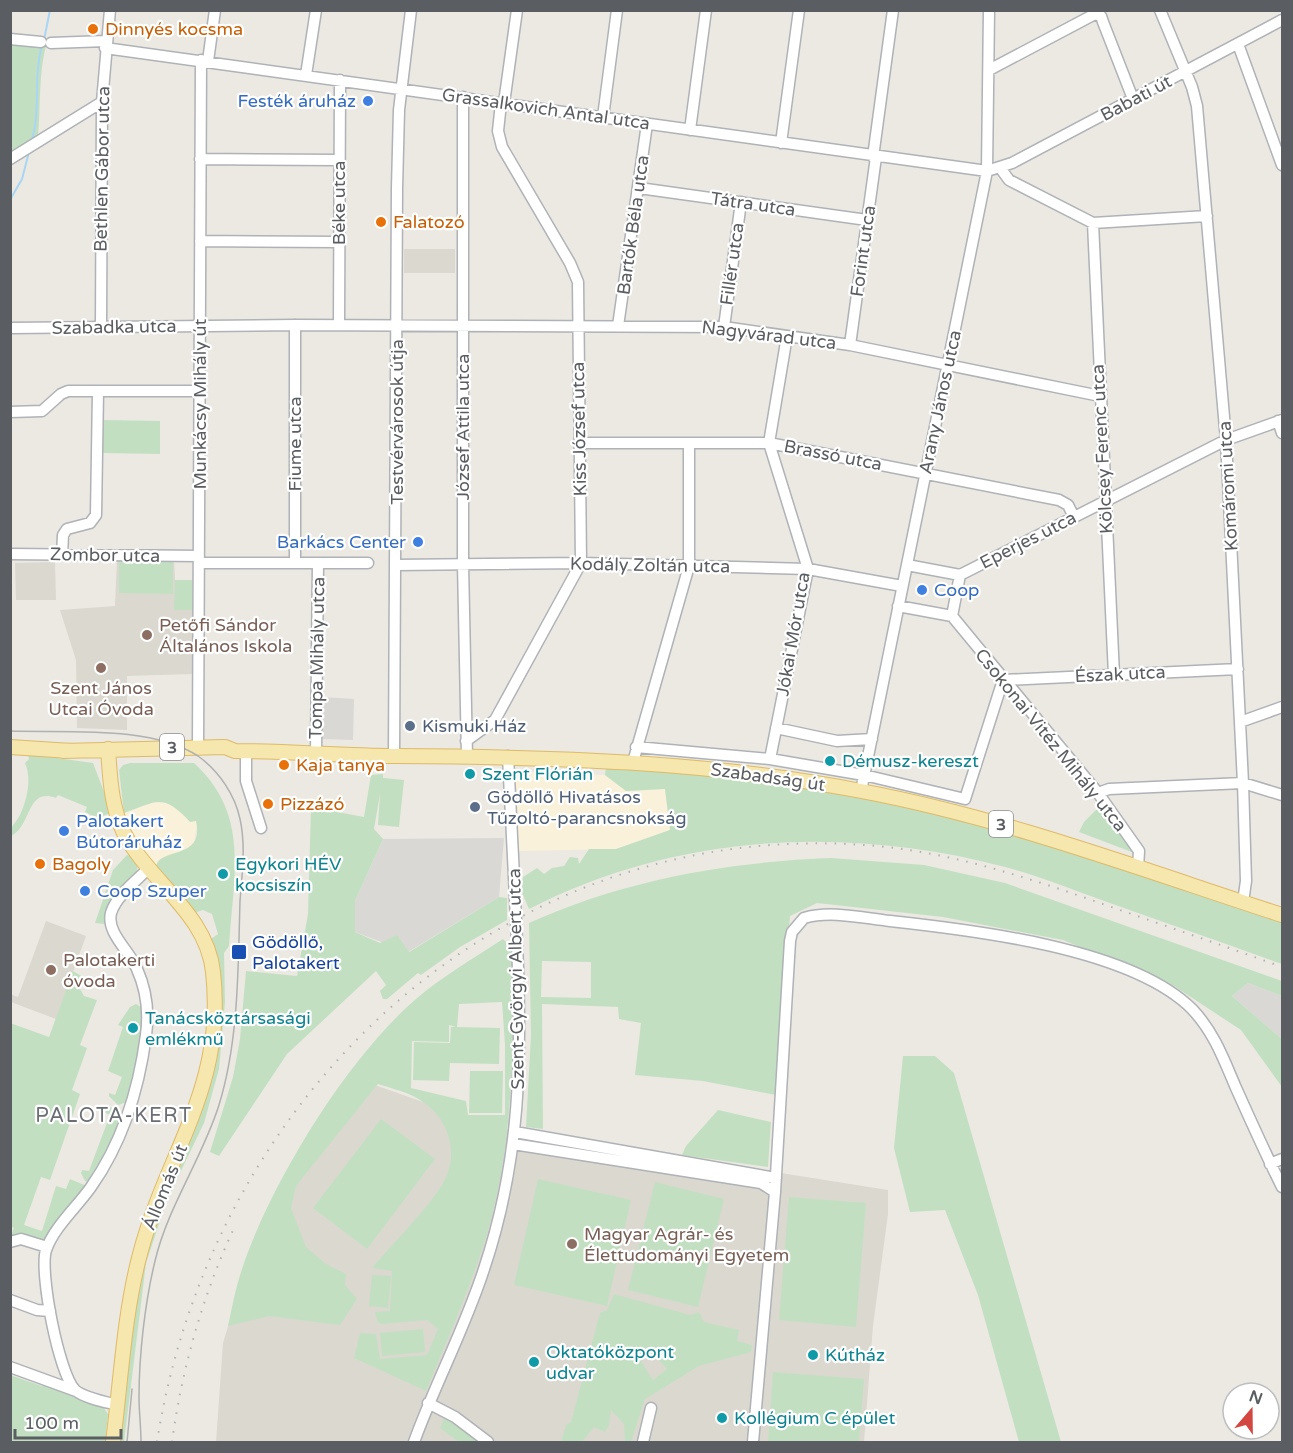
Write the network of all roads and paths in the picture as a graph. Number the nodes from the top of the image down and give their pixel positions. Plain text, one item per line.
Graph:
1 (110, 10) edge
2 (215, 10) edge
3 (316, 10) edge
4 (411, 10) edge
5 (517, 10) edge
6 (617, 10) edge
7 (706, 10) edge
8 (799, 10) edge
9 (893, 10) edge
10 (989, 10) edge
11 (1160, 10) edge
12 (1282, 20) edge
13 (10, 39) edge
14 (105, 44) junction
15 (1238, 44) junction
16 (204, 61) junction
17 (989, 70) junction
18 (1184, 73) junction
19 (306, 75) junction
20 (340, 80) junction
21 (402, 88) junction
22 (463, 97) junction
23 (1133, 99) junction
24 (102, 102) junction
25 (502, 103) junction
26 (603, 117) junction
27 (647, 123) junction
28 (690, 130) junction
29 (781, 143) junction
30 (874, 157) junction
31 (10, 159) edge
32 (200, 159) junction
33 (339, 160) junction
34 (1282, 165) edge
35 (1001, 169) junction
36 (987, 171) junction
37 (639, 188) junction
38 (741, 202) junction
39 (1207, 216) junction
40 (867, 220) junction
41 (1093, 223) junction
42 (200, 241) junction
43 (339, 242) junction
44 (295, 325) junction
45 (339, 325) junction
46 (200, 326) junction
47 (397, 326) junction
48 (463, 326) junction
49 (578, 326) junction
50 (618, 326) junction
51 (723, 327) junction
52 (10, 328) edge
53 (101, 328) junction
54 (788, 336) junction
55 (850, 345) junction
56 (947, 364) junction
57 (200, 390) junction
58 (98, 391) junction
59 (1100, 396) junction
60 (10, 412) edge
61 (1280, 420) edge
62 (1282, 434) edge
63 (1226, 440) junction
64 (579, 443) junction
65 (689, 443) junction
66 (769, 443) junction
67 (926, 472) junction
68 (1105, 502) junction
69 (1074, 517) junction
70 (10, 554) edge
71 (62, 555) junction
72 (199, 560) junction
73 (295, 562) junction
74 (318, 563) junction
75 (368, 563) dead end
76 (581, 563) junction
77 (463, 564) junction
78 (396, 565) junction
79 (907, 565) junction
80 (689, 566) junction
81 (808, 569) junction
82 (960, 575) junction
83 (902, 586) junction
84 (898, 606) junction
85 (952, 616) junction
86 (1238, 669) junction
87 (1114, 675) junction
88 (1003, 680) junction
89 (1282, 707) edge
90 (1240, 722) junction
91 (776, 728) junction
92 (872, 739) junction
93 (466, 741) junction
94 (10, 747) edge
95 (198, 747) junction
96 (636, 747) junction
97 (108, 751) junction
98 (241, 751) junction
99 (316, 753) junction
100 (394, 756) junction
101 (466, 756) junction
102 (508, 756) junction
103 (770, 759) junction
104 (633, 762) junction
105 (864, 775) junction
106 (1243, 783) junction
107 (861, 791) junction
108 (1098, 793) junction
109 (1282, 795) edge
110 (261, 828) dead end
111 (149, 868) junction
112 (1138, 868) junction
113 (1243, 902) junction
114 (1282, 915) edge
115 (515, 1132) junction
116 (548, 1143) junction
117 (513, 1144) junction
118 (1282, 1160) edge
119 (672, 1163) junction
120 (1270, 1164) junction
121 (776, 1178) junction
122 (1282, 1187) edge
123 (775, 1192) junction
124 (10, 1242) edge
125 (47, 1247) junction
126 (10, 1300) edge
127 (50, 1311) junction
128 (10, 1367) edge
129 (65, 1367) junction
130 (50, 1382) junction
131 (77, 1391) junction
132 (428, 1403) junction
133 (118, 1405) junction
134 (651, 1408) dead end
135 (113, 1443) edge
136 (414, 1443) edge
137 (488, 1443) edge
138 (643, 1443) edge
139 (753, 1443) edge

1 - 14 street, Bethlen Gábor utca
2 - 16 street, Munkácsy Mihály út
3 - 19 street
4 - 21 street, Testvérvárosok útja
5 - 25 street, Kiss József utca
6 - 26 street
7 - 28 street
8 - 29 street
9 - 30 street, Forint utca
10 - 17 street, Arany János utca
11 - 18 street, Komáromi utca
12 - 15 street, Babati út
13 - 14 street, Grassalkovich Antal utca
14 - 16 street, Grassalkovich Antal utca
14 - 24 street, Bethlen Gábor utca
15 - 18 street, Babati út
15 - 34 street
16 - 19 street, Grassalkovich Antal utca
16 - 32 street, Munkácsy Mihály út
17 - 23 street
17 - 36 street, Arany János utca
18 - 23 street, Babati út
18 - 39 street, Komáromi utca
19 - 20 street, Grassalkovich Antal utca
20 - 21 street, Grassalkovich Antal utca
20 - 33 street, Béke utca
21 - 22 street, Grassalkovich Antal utca
21 - 47 street, Testvérvárosok útja
22 - 25 street, Grassalkovich Antal utca
22 - 48 street, József Attila utca
23 - 35 street, Babati út
24 - 31 street
24 - 53 street, Bethlen Gábor utca
25 - 26 street, Grassalkovich Antal utca
25 - 49 street, Kiss József utca
26 - 27 street, Grassalkovich Antal utca
27 - 28 street, Grassalkovich Antal utca
27 - 37 street, Bartók Béla utca
28 - 29 street, Grassalkovich Antal utca
29 - 30 street, Grassalkovich Antal utca
30 - 36 street, Grassalkovich Antal utca
30 - 40 street, Forint utca
32 - 33 street
32 - 42 street, Munkácsy Mihály út
33 - 43 street, Béke utca
35 - 36 street, Babati út
35 - 41 street
36 - 56 street, Arany János utca
37 - 38 street, Tátra utca
37 - 50 street, Bartók Béla utca
38 - 40 street, Tátra utca
38 - 51 street, Fillér utca
39 - 41 street
39 - 63 street, Komáromi utca
40 - 55 street, Forint utca
41 - 59 street, Kölcsey Ferenc utca
42 - 43 street
42 - 46 street, Munkácsy Mihály út
43 - 45 street, Béke utca
44 - 45 street, Szabadka utca
44 - 46 street, Szabadka utca
44 - 73 street, Fiume utca
45 - 47 street, Szabadka utca
46 - 53 street, Szabadka utca
46 - 57 street, Munkácsy Mihály út
47 - 48 street, Nagyvárad utca
47 - 78 street, Testvérvárosok útja
48 - 49 street, Nagyvárad utca
48 - 77 street, József Attila utca
49 - 50 street, Nagyvárad utca
49 - 64 street, Kiss József utca
50 - 51 street, Nagyvárad utca
51 - 54 street, Nagyvárad utca
52 - 53 street, Szabadka utca
54 - 55 street, Nagyvárad utca
54 - 66 street, Jókai Mór utca
55 - 56 street, Nagyvárad utca
56 - 59 street, Nagyvárad utca
56 - 67 street, Arany János utca
57 - 58 street
57 - 72 street, Munkácsy Mihály út
58 - 60 street
58 - 71 street
59 - 68 street, Kölcsey Ferenc utca
61 - 62 street
61 - 63 street, Eperjes utca
63 - 68 street, Eperjes utca
63 - 86 street, Komáromi utca
64 - 65 street, Brassó utca
64 - 76 street, Kiss József utca
65 - 66 street, Brassó utca
65 - 80 street
66 - 67 street, Brassó utca
66 - 81 street, Jókai Mór utca
67 - 69 street, Brassó utca
67 - 79 street, Arany János utca
68 - 69 street, Eperjes utca
68 - 87 street, Kölcsey Ferenc utca
69 - 82 street, Eperjes utca
70 - 71 street, Zombor utca
71 - 72 street, Zombor utca
72 - 73 street, Zombor utca
72 - 95 street, Munkácsy Mihály út
73 - 74 street, Zombor utca
74 - 75 street, Zombor utca
74 - 99 street, Tompa Mihály utca
76 - 77 street, Kodály Zoltán utca
76 - 80 street, Kodály Zoltán utca
76 - 93 street, Kiss József utca
77 - 78 street, Kodály Zoltán utca
77 - 93 street, József Attila utca
78 - 100 street, Testvérvárosok útja
79 - 82 street
79 - 83 street, Arany János utca
80 - 81 street, Kodály Zoltán utca
80 - 96 street
81 - 83 street, Kodály Zoltán utca
81 - 91 street, Jókai Mór utca
82 - 85 street
83 - 84 street, Arany János utca
84 - 85 street
84 - 92 street, Arany János utca
85 - 88 street, Csokonai Vitéz Mihály utca
86 - 87 street, Észak utca
86 - 90 street, Komáromi utca
87 - 88 street, Észak utca
88 - 105 street, Szabadság út
88 - 108 street, Csokonai Vitéz Mihály utca
89 - 90 street
90 - 106 street, Komáromi utca
91 - 92 street
91 - 103 street, Jókai Mór utca
92 - 105 street, Arany János utca
93 - 101 street, József Attila utca
94 - 97 main road, Szabadság út / 3
95 - 97 main road, Szabadság út / 3
95 - 98 main road, Szabadság út / 3
96 - 103 street, Szabadság út
96 - 104 street
97 - 98 main road, Szabadság út / 3
97 - 111 main road, Állomás út
98 - 99 main road, Szabadság út / 3
98 - 110 street
99 - 100 main road, Szabadság út / 3
100 - 101 main road, Szabadság út / 3
101 - 102 main road, Szabadság út / 3
102 - 104 main road, Szabadság út / 3
102 - 115 street, Szent-Györgyi Albert utca, bridge
103 - 105 street, Szabadság út
104 - 107 main road, Szabadság út / 3
105 - 107 street, Arany János utca
106 - 108 street
106 - 109 street
106 - 113 street, Komáromi utca
107 - 112 main road, Szabadság út / 3
108 - 112 street, Csokonai Vitéz Mihály utca
111 - 125 street
111 - 133 main road, Állomás út
112 - 113 main road, Szabadság út / 3
113 - 114 main road, Szabadság út / 3
115 - 116 street
115 - 117 street, Szent-Györgyi Albert utca
116 - 117 street
116 - 119 street
117 - 132 street, Szent-Györgyi Albert utca
118 - 120 street
119 - 121 street
119 - 123 street
120 - 121 street
120 - 122 street
121 - 123 street
123 - 139 street
124 - 125 street
125 - 127 street
126 - 127 street
127 - 129 street
128 - 130 street
129 - 130 street
129 - 131 street
130 - 131 street
131 - 133 street
132 - 136 street, Szent-Györgyi Albert utca
132 - 137 street
133 - 135 main road, Állomás út
134 - 138 street

